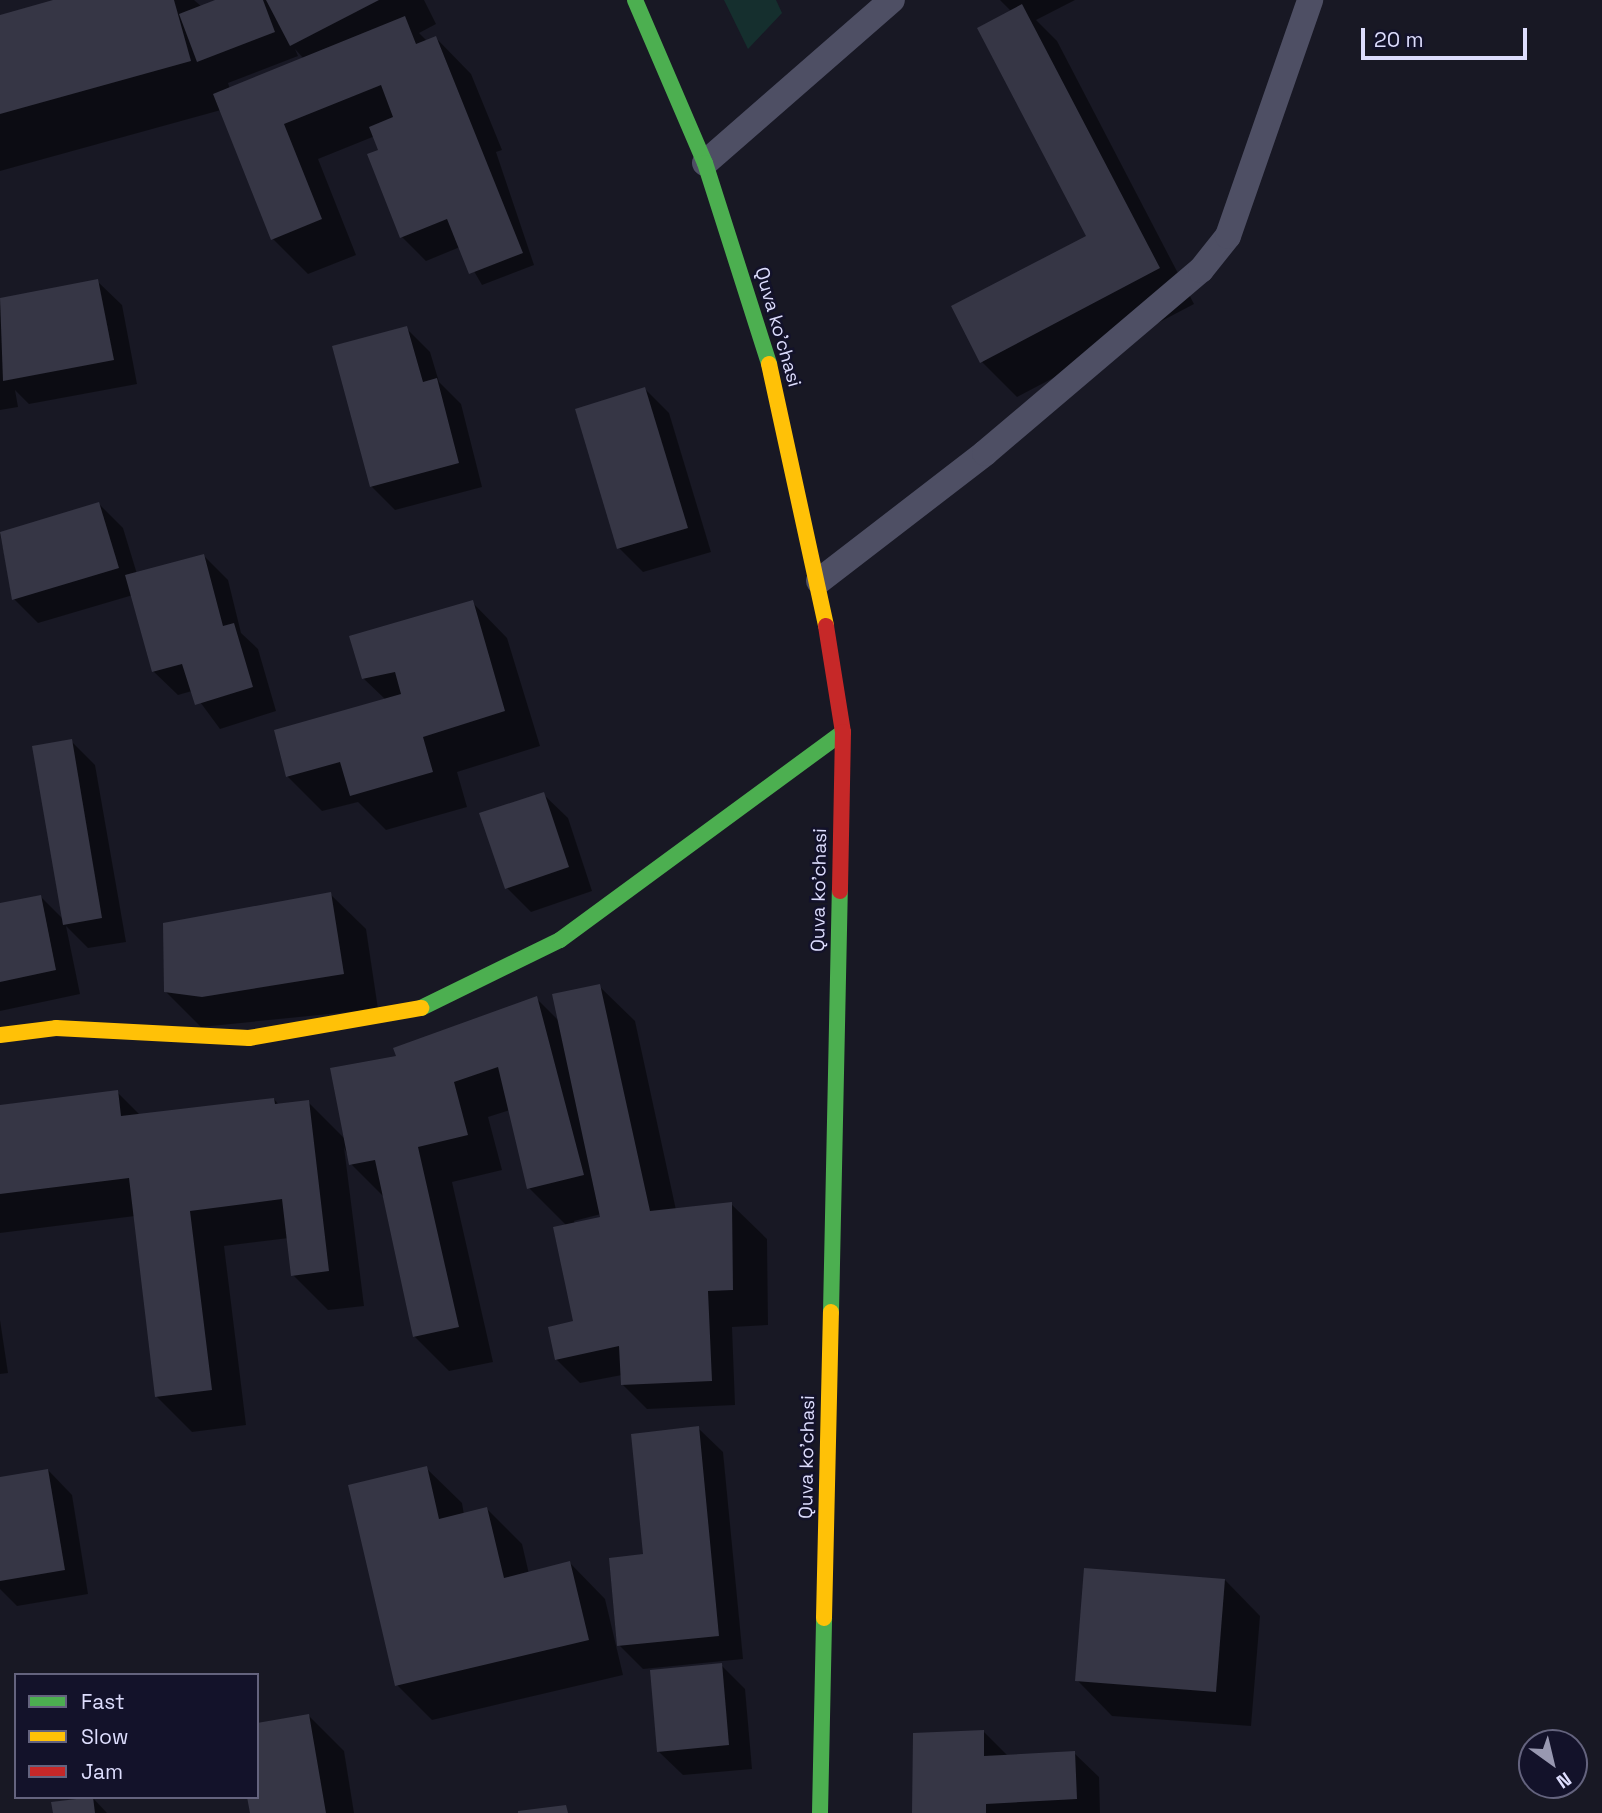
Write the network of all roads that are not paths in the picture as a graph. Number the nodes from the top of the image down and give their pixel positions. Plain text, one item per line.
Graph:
1 (635, 0) edge
2 (892, 0) edge
3 (1310, 0) edge
4 (705, 163) junction
5 (819, 581) junction
6 (843, 732) junction
7 (0, 1035) edge
8 (820, 1813) edge

1 - 4 main road, Quva ko'chasi
2 - 4 lane
3 - 5 lane
4 - 5 main road, Quva ko'chasi
5 - 6 main road, Quva ko'chasi
6 - 7 main road
6 - 8 main road, Quva ko'chasi

